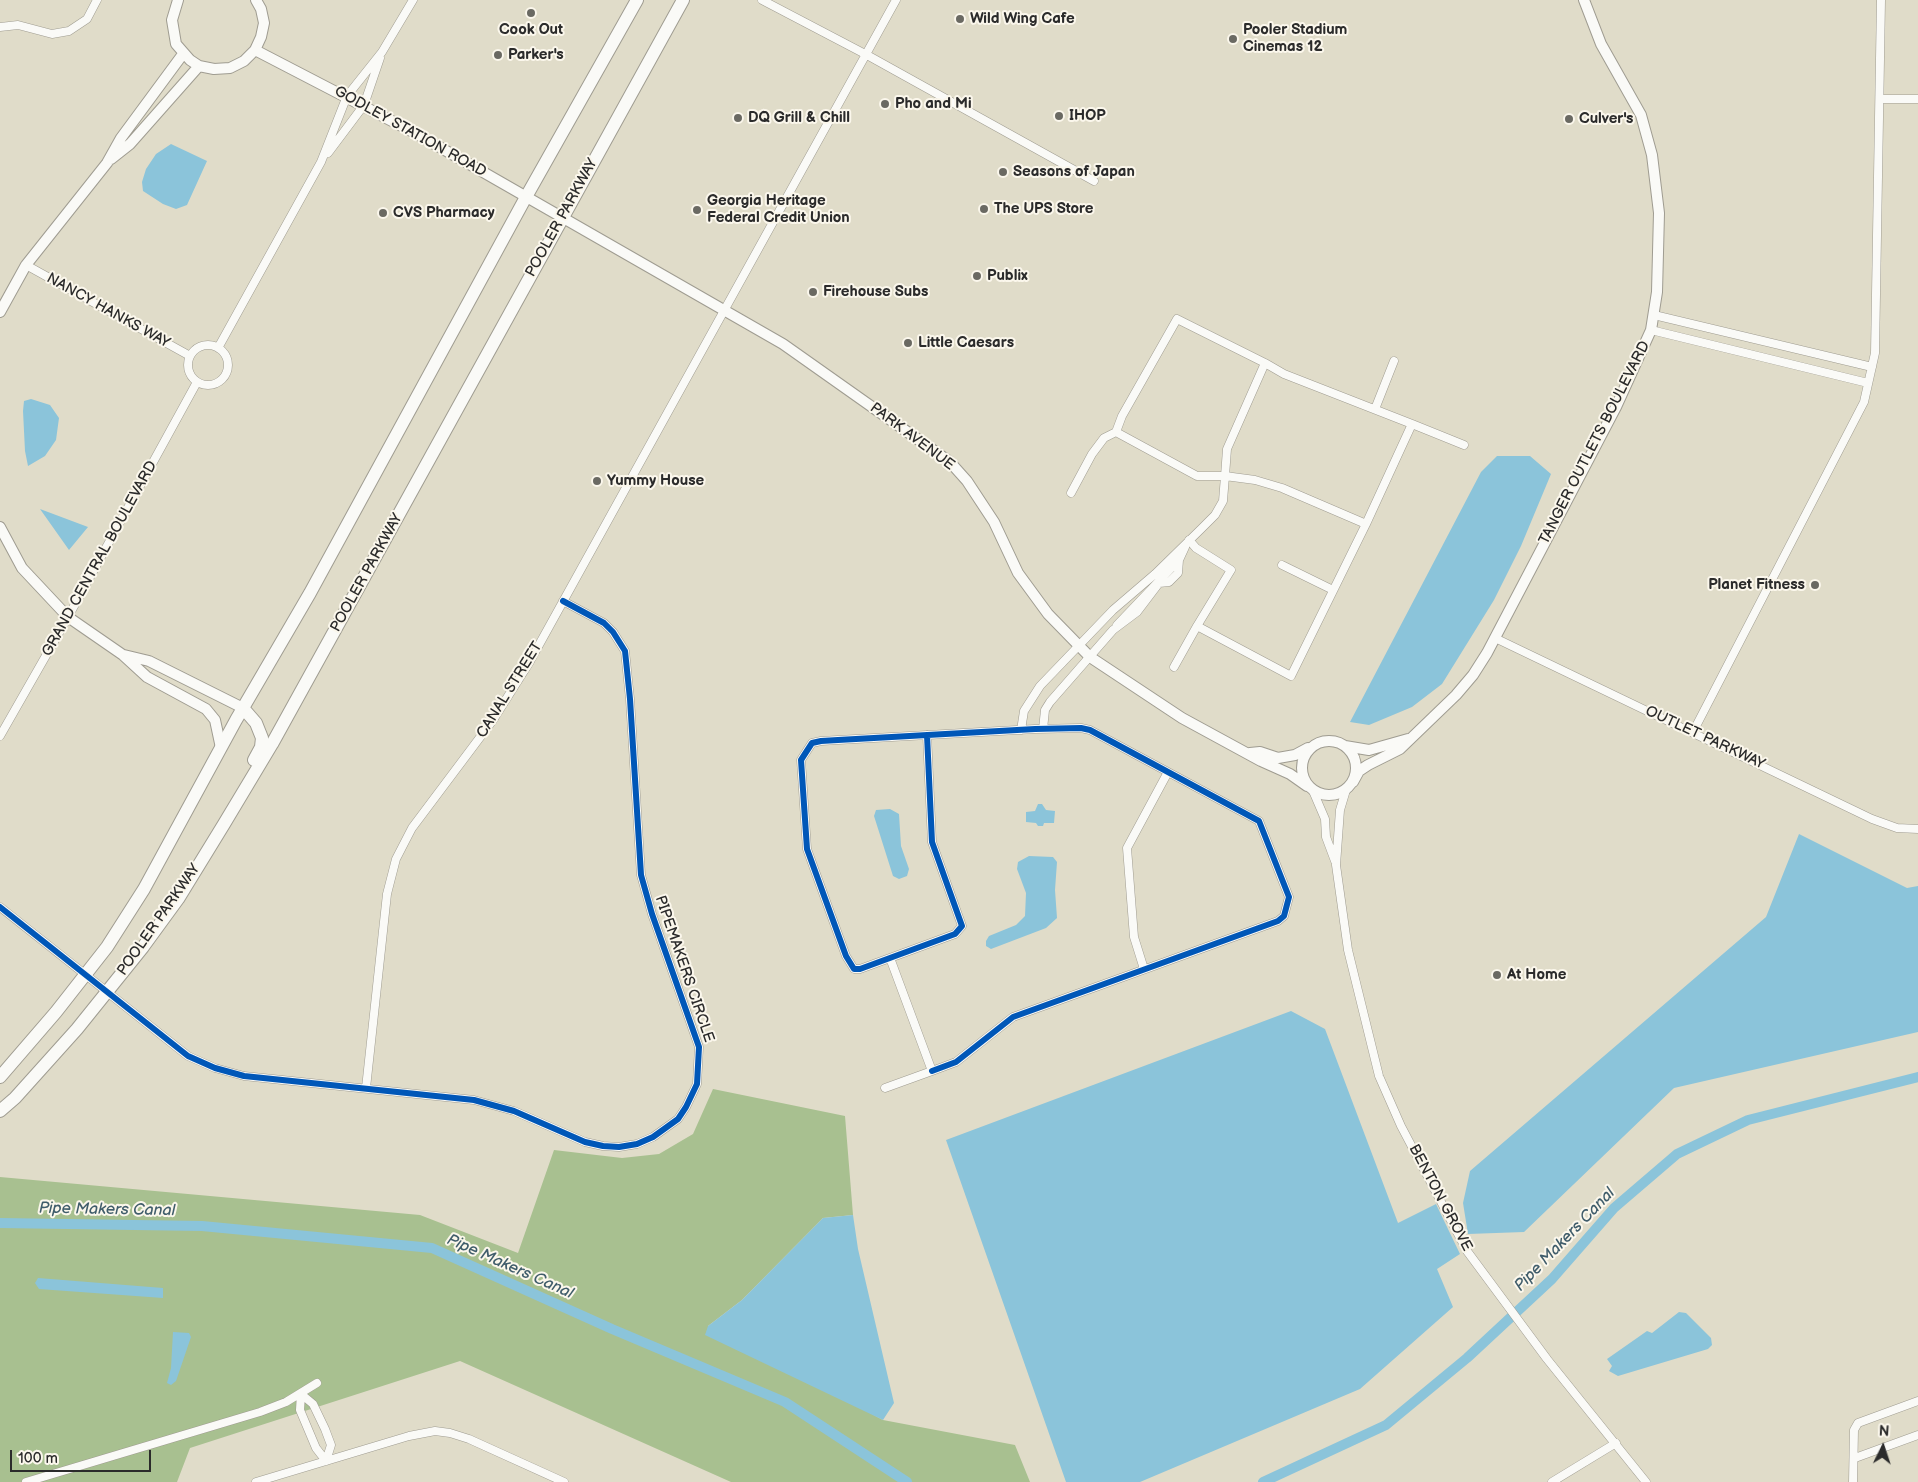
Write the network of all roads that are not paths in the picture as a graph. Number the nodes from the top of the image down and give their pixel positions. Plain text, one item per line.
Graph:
1 (97, 0) edge
2 (178, 0) edge
3 (256, 0) edge
4 (413, 0) edge
5 (637, 0) edge
6 (762, 0) edge
7 (896, 0) edge
8 (1584, 0) edge
9 (1881, 0) edge
10 (683, 2) edge
11 (0, 27) edge
12 (255, 50) junction
13 (382, 52) junction
14 (183, 54) junction
15 (867, 54) junction
16 (199, 66) junction
17 (346, 96) junction
18 (1880, 99) junction
19 (1918, 99) edge
20 (364, 105) junction
21 (321, 162) junction
22 (107, 163) junction
23 (1094, 181) dead end
24 (526, 197) junction
25 (562, 218) junction
26 (26, 265) junction
27 (725, 310) junction
28 (0, 312) edge
29 (1654, 315) junction
30 (1651, 330) junction
31 (218, 348) junction
32 (190, 356) junction
33 (1394, 361) dead end
34 (1265, 363) junction
35 (1872, 367) junction
36 (197, 382) junction
37 (1868, 383) junction
38 (1375, 409) junction
39 (1412, 424) junction
40 (1116, 432) junction
41 (1464, 445) dead end
42 (1225, 476) junction
43 (1071, 493) dead end
44 (1366, 524) junction
45 (0, 527) edge
46 (1187, 542) junction
47 (1282, 565) dead end
48 (1333, 590) junction
49 (563, 601) junction
50 (68, 617) junction
51 (1197, 626) junction
52 (1495, 638) junction
53 (1078, 647) junction
54 (123, 655) junction
55 (1090, 658) junction
56 (1174, 667) dead end
57 (243, 708) junction
58 (1043, 729) junction
59 (1, 730) edge
60 (1021, 730) junction
61 (1693, 732) junction
62 (927, 735) junction
63 (1408, 739) junction
64 (1345, 746) junction
65 (1312, 747) junction
66 (221, 748) junction
67 (1250, 754) junction
68 (1168, 772) junction
69 (1350, 786) junction
70 (1310, 788) junction
71 (1918, 829) edge
72 (200, 863) junction
73 (1336, 865) junction
74 (0, 907) edge
75 (890, 958) junction
76 (1144, 969) junction
77 (86, 975) junction
78 (107, 992) junction
79 (932, 1071) junction
80 (0, 1076) edge
81 (366, 1088) junction
82 (885, 1088) dead end
83 (0, 1111) edge
84 (317, 1383) dead end
85 (301, 1394) junction
86 (1918, 1401) edge
87 (320, 1418) junction
88 (307, 1424) junction
89 (1918, 1435) edge
90 (1616, 1443) junction
91 (1855, 1458) junction
92 (326, 1461) junction
93 (26, 1482) edge
94 (256, 1482) edge
95 (564, 1482) edge
96 (1552, 1482) edge
97 (1646, 1482) edge
98 (1853, 1482) edge

1 - 11 street
2 - 14 street
3 - 12 street
4 - 13 street
5 - 24 main road, POOLER PARKWAY
6 - 15 street
7 - 15 street, CANAL STREET
8 - 29 street, TANGER OUTLETS BOULEVARD
9 - 18 street
10 - 25 main road, POOLER PARKWAY
12 - 16 street
12 - 17 street, GODLEY STATION ROAD
13 - 17 street
13 - 20 street
14 - 16 street
14 - 22 street
15 - 23 street
15 - 27 street, CANAL STREET
16 - 22 street
17 - 20 street, GODLEY STATION ROAD
17 - 21 street
18 - 19 street
18 - 35 street
20 - 21 street
20 - 24 street, GODLEY STATION ROAD
21 - 31 street
22 - 26 street
24 - 25 street, GODLEY STATION ROAD
24 - 57 main road, POOLER PARKWAY
25 - 27 street, PARK AVENUE
25 - 72 main road, POOLER PARKWAY
26 - 28 street
26 - 32 street, NANCY HANKS WAY
27 - 49 street, CANAL STREET
27 - 53 street, PARK AVENUE
29 - 30 street, TANGER OUTLETS BOULEVARD
29 - 35 street
30 - 37 street
30 - 52 street, TANGER OUTLETS BOULEVARD
31 - 32 street
31 - 36 street
32 - 36 street
33 - 38 street
34 - 38 street
34 - 40 street
34 - 42 street
35 - 37 street
36 - 50 street, GRAND CENTRAL BOULEVARD
37 - 61 street
38 - 39 street
39 - 41 street
39 - 44 street
40 - 42 street
40 - 43 street
42 - 44 street
42 - 46 street
44 - 48 street
45 - 50 street
46 - 51 street
46 - 53 street
46 - 55 street
47 - 48 street
48 - 51 street
49 - 81 street, CANAL STREET
49 - 81 street, PIPEMAKERS CIRCLE
50 - 54 street
50 - 59 street, GRAND CENTRAL BOULEVARD
51 - 56 street
52 - 61 street, OUTLET PARKWAY
52 - 63 street, TANGER OUTLETS BOULEVARD
53 - 55 street, PARK AVENUE
53 - 60 street
54 - 57 street
54 - 66 street
55 - 58 street
55 - 67 street, PARK AVENUE
57 - 66 main road, POOLER PARKWAY
57 - 72 main road
58 - 60 street
58 - 68 street
60 - 62 street
61 - 71 street, OUTLET PARKWAY
62 - 75 street
62 - 75 street
63 - 64 street
63 - 69 street, TANGER OUTLETS BOULEVARD
64 - 65 street
64 - 69 street
65 - 67 street, PARK AVENUE
65 - 70 street
66 - 77 main road, POOLER PARKWAY
67 - 70 street, PARK AVENUE
68 - 76 street
68 - 76 street
69 - 70 street
69 - 73 street, BENTON GROVE
70 - 73 street, BENTON GROVE
72 - 78 main road, POOLER PARKWAY
73 - 90 street, BENTON GROVE
74 - 77 street
75 - 79 street
76 - 79 street
77 - 78 street
77 - 80 main road, POOLER PARKWAY
78 - 81 street, PIPEMAKERS CIRCLE
78 - 83 main road, POOLER PARKWAY
79 - 82 street
84 - 85 street
85 - 87 street
85 - 88 street
85 - 93 street
86 - 91 street
87 - 88 street
87 - 92 street
88 - 92 street
89 - 91 street
90 - 96 street
90 - 97 street, BENTON GROVE
91 - 98 street
92 - 94 street
92 - 95 street

